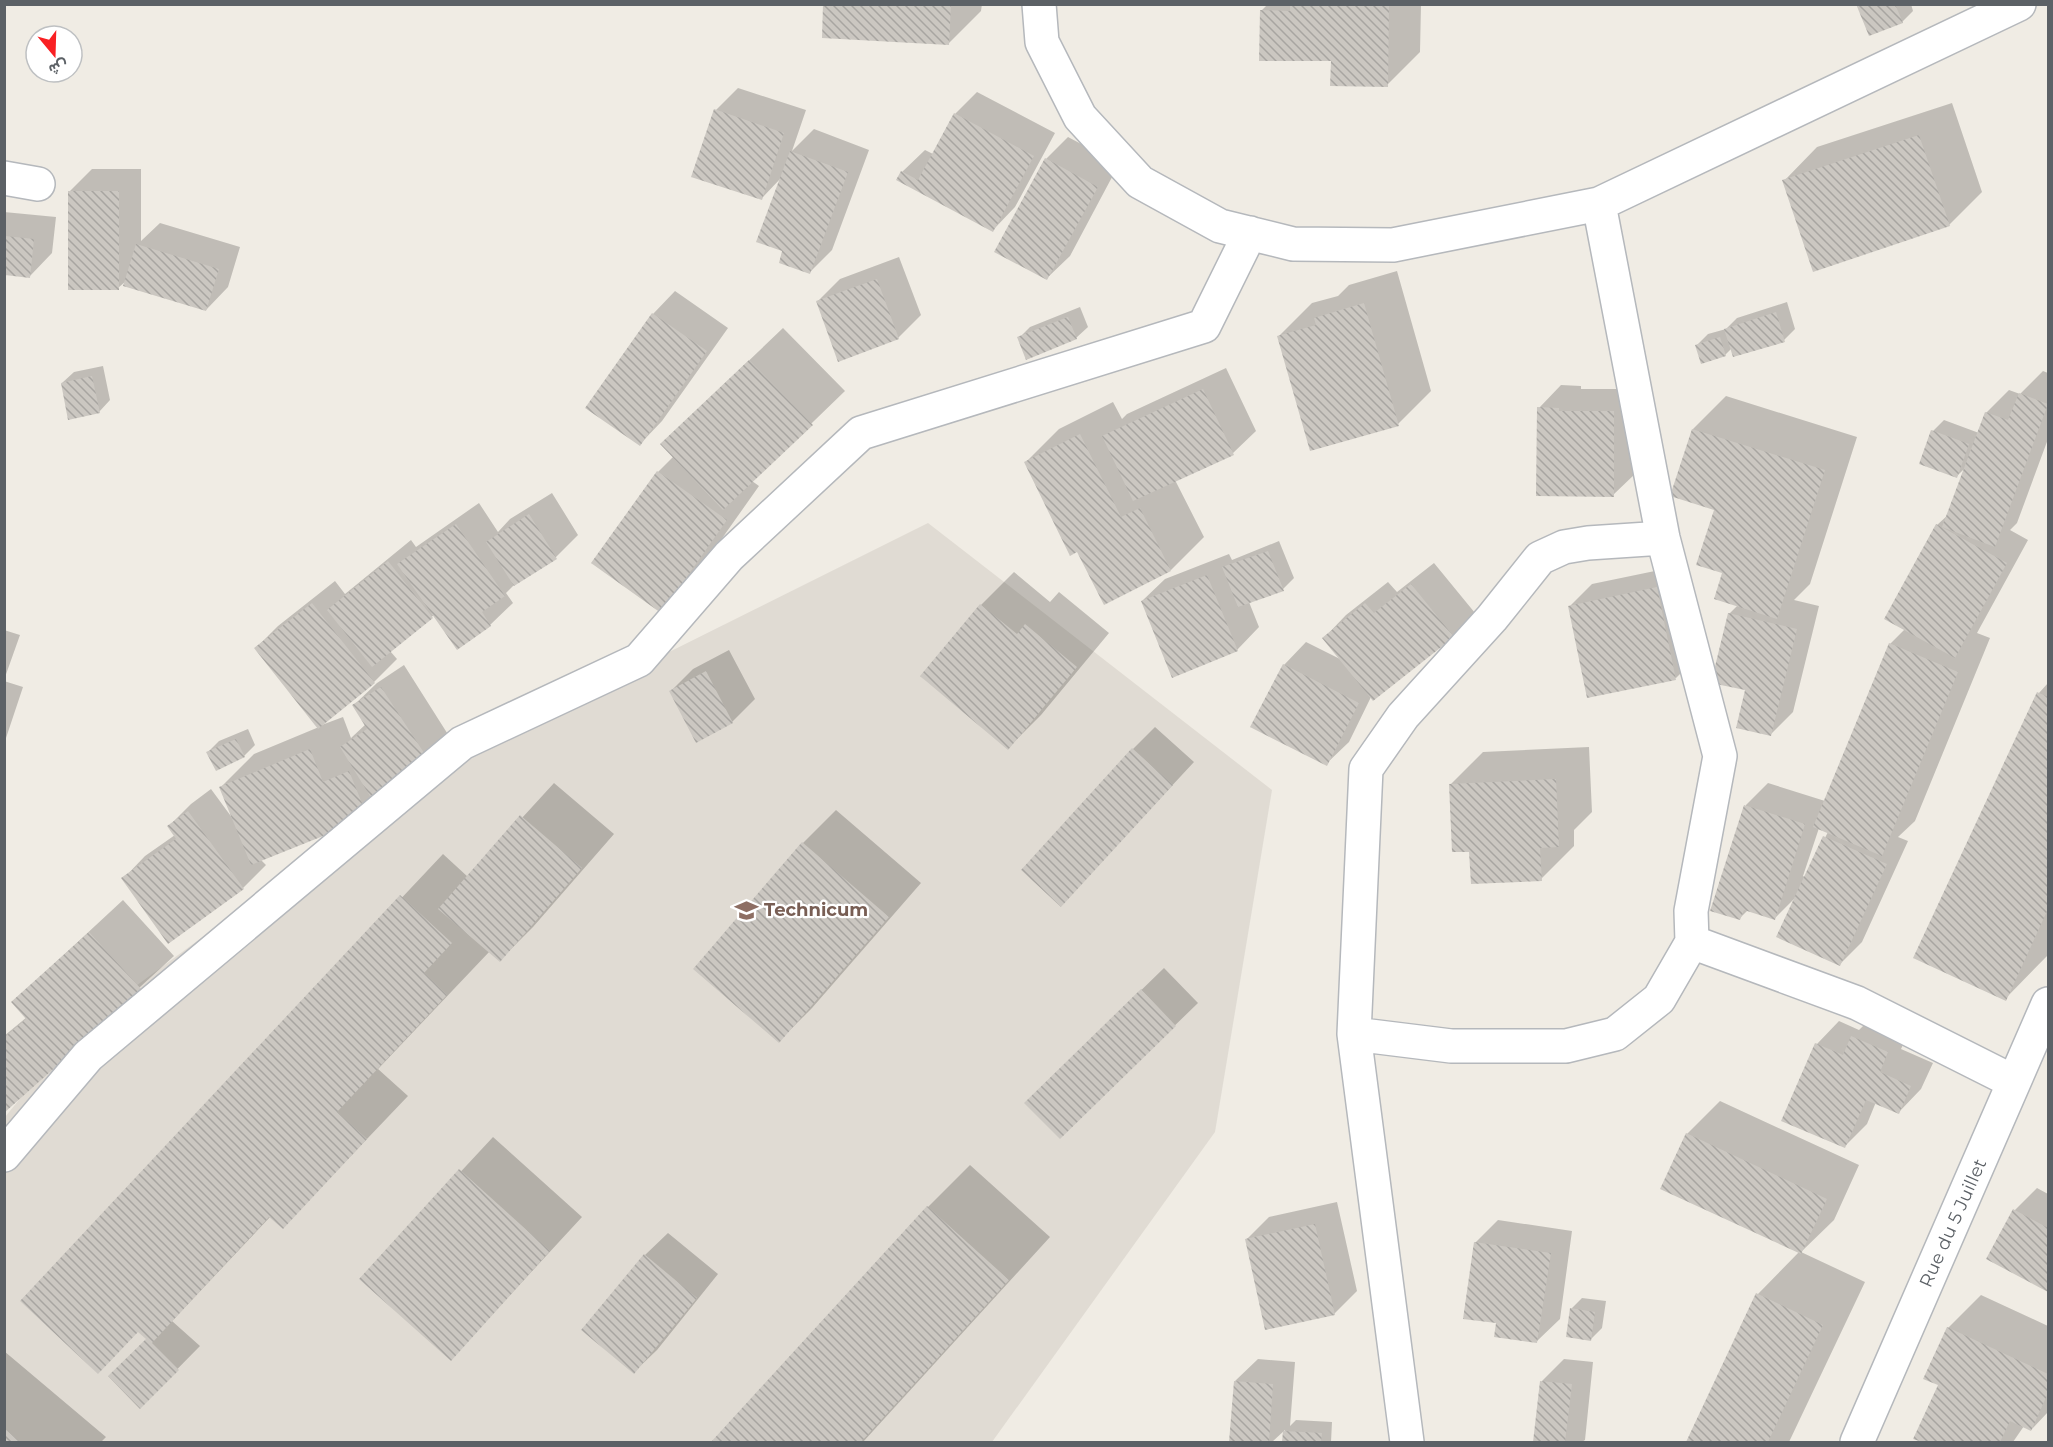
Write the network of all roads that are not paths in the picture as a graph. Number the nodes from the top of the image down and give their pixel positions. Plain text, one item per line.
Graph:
1 (1039, 4) edge
2 (2019, 4) edge
3 (1980, 14) edge
4 (4, 178) edge
5 (38, 184) dead end
6 (1599, 204) junction
7 (1250, 233) junction
8 (1663, 538) junction
9 (1692, 942) junction
10 (2049, 1004) edge
11 (1354, 1034) junction
12 (2014, 1082) junction
13 (4, 1155) edge
14 (1407, 1443) edge
15 (1857, 1443) edge

1 - 7 street
2 - 3 street
3 - 6 street
4 - 5 street
6 - 7 street
6 - 8 street
7 - 13 street
8 - 9 street
8 - 11 street
9 - 11 street
9 - 12 street
10 - 12 street, Rue du 5 Juillet
11 - 14 street
12 - 15 street, Rue du 5 Juillet

